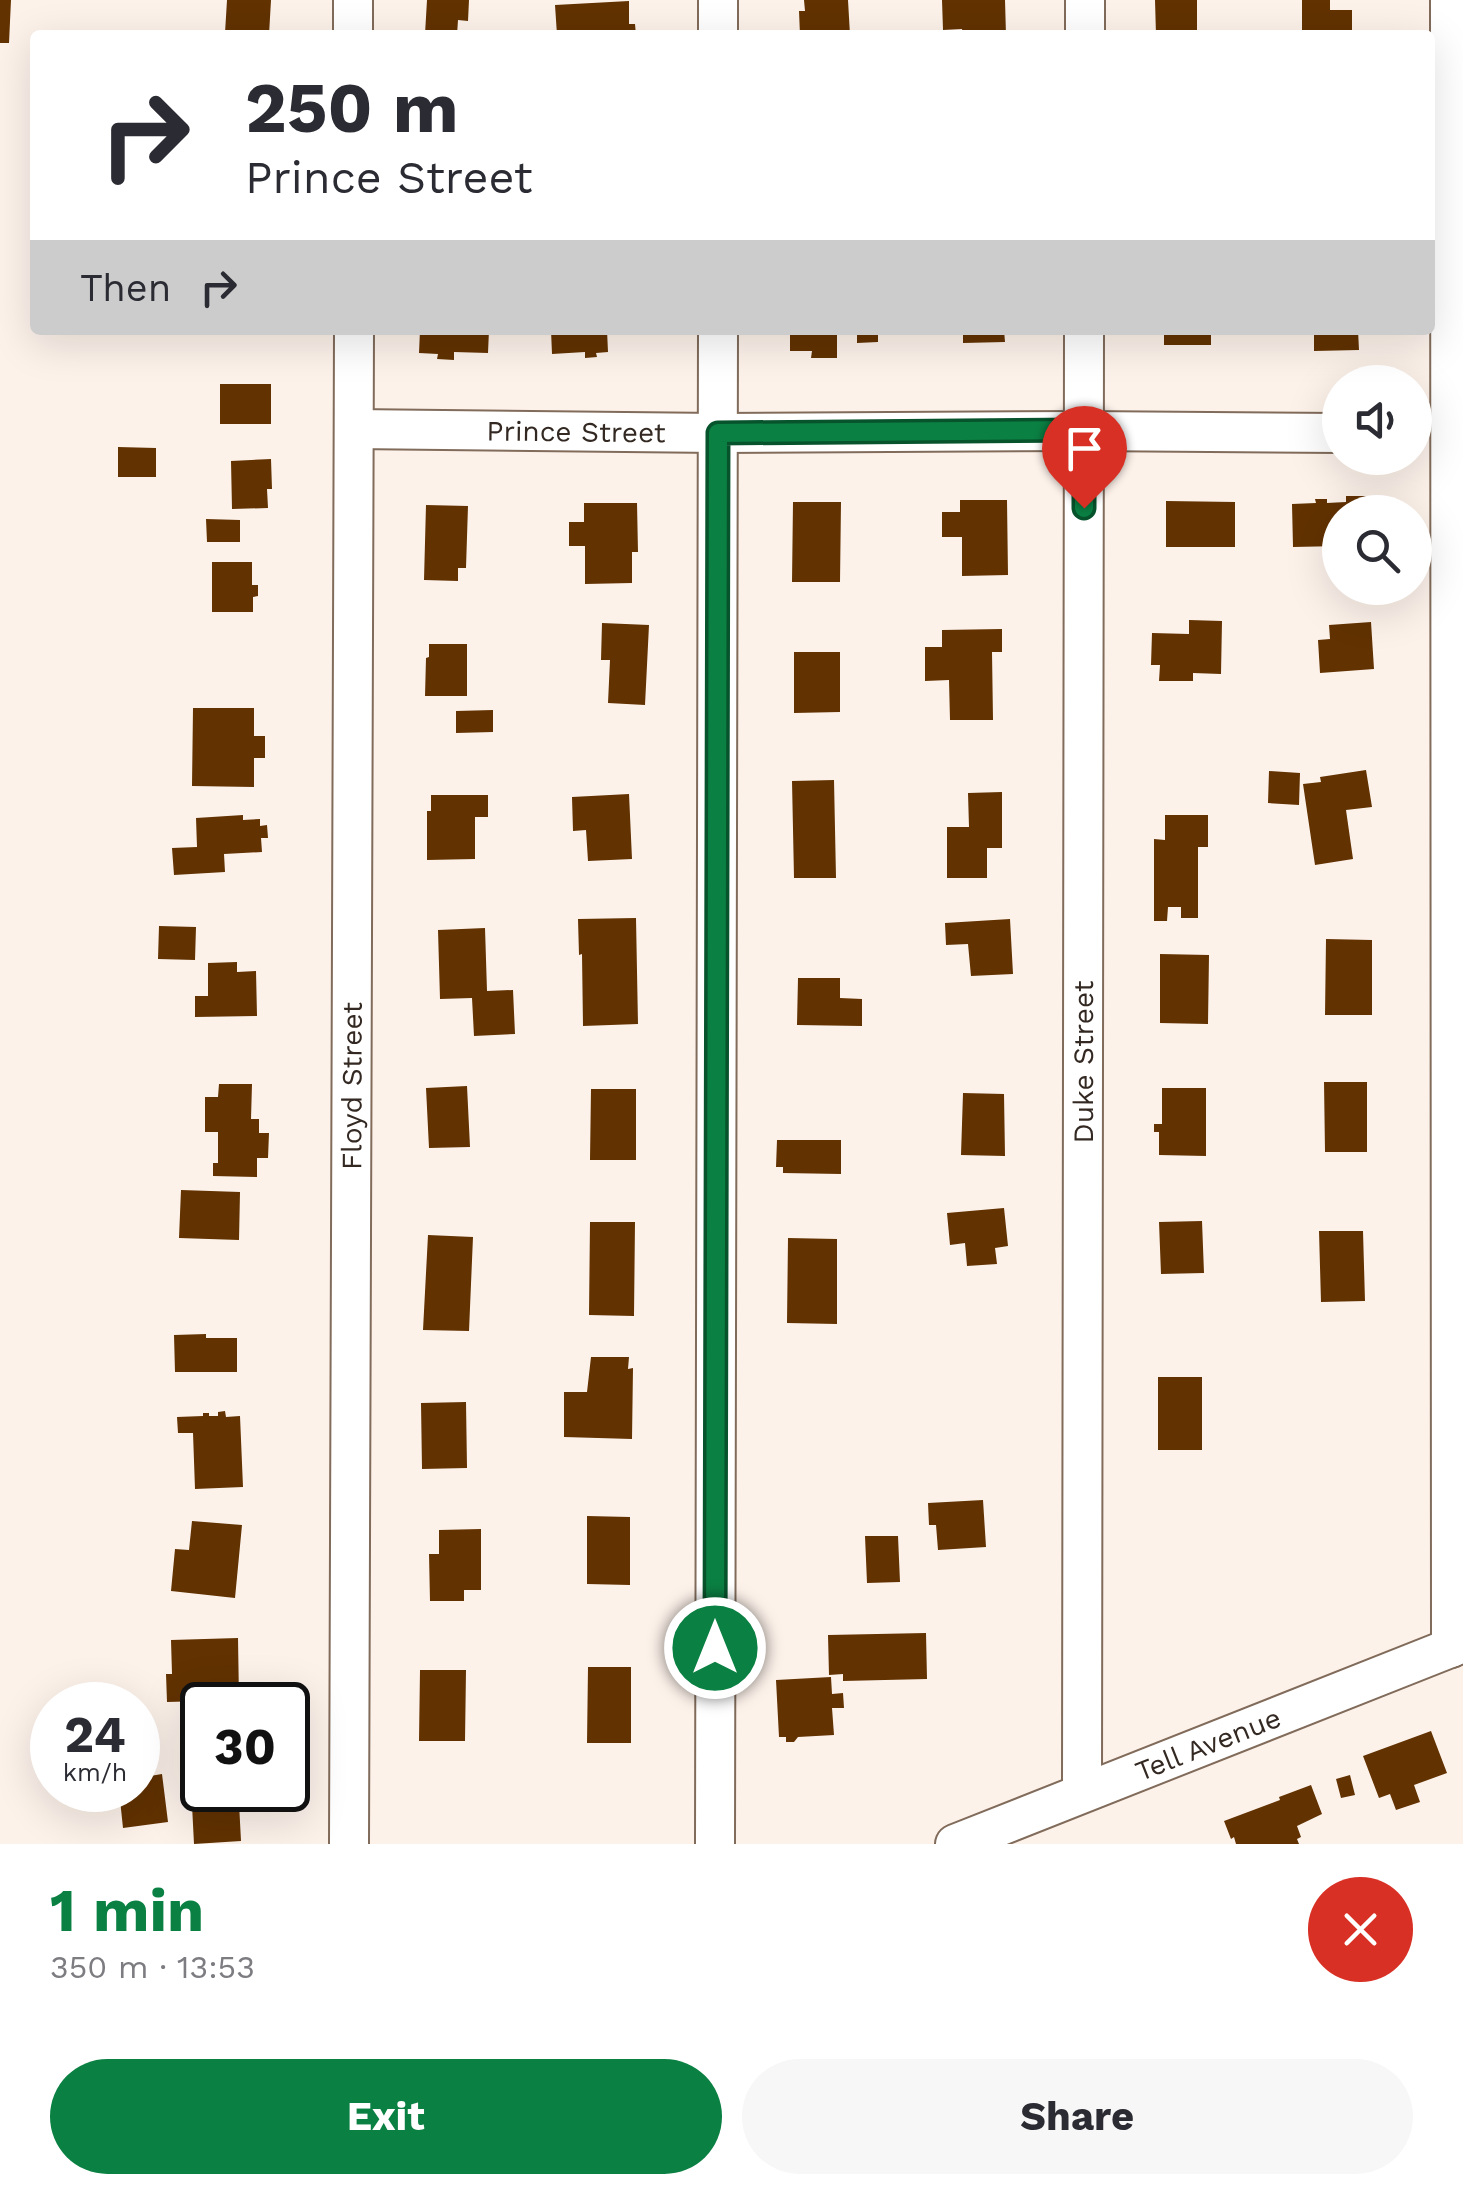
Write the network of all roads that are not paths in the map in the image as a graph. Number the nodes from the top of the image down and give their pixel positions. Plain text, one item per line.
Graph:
1 (353, 0) edge
2 (718, 0) edge
3 (1085, 0) edge
4 (1450, 0) edge
5 (354, 30) edge
6 (718, 30) edge
7 (1085, 30) edge
8 (354, 335) edge
9 (718, 335) edge
10 (1084, 335) edge
11 (354, 429) junction
12 (1084, 430) junction
13 (718, 433) junction
14 (1322, 433) edge
15 (1443, 434) edge
16 (1457, 1646) edge
17 (1082, 1792) junction
18 (349, 1844) edge
19 (715, 1844) edge
20 (955, 1844) edge

1 - 5 street
2 - 6 street
3 - 7 street
4 - 15 street
8 - 11 street, Floyd Street
9 - 13 street
10 - 12 street, Duke Street
11 - 13 street, Prince Street
11 - 18 street, Floyd Street
12 - 13 street, Prince Street
12 - 14 street, Prince Street
12 - 17 street, Duke Street
13 - 19 street
15 - 16 street
16 - 17 street, Tell Avenue
17 - 20 street, Tell Avenue

